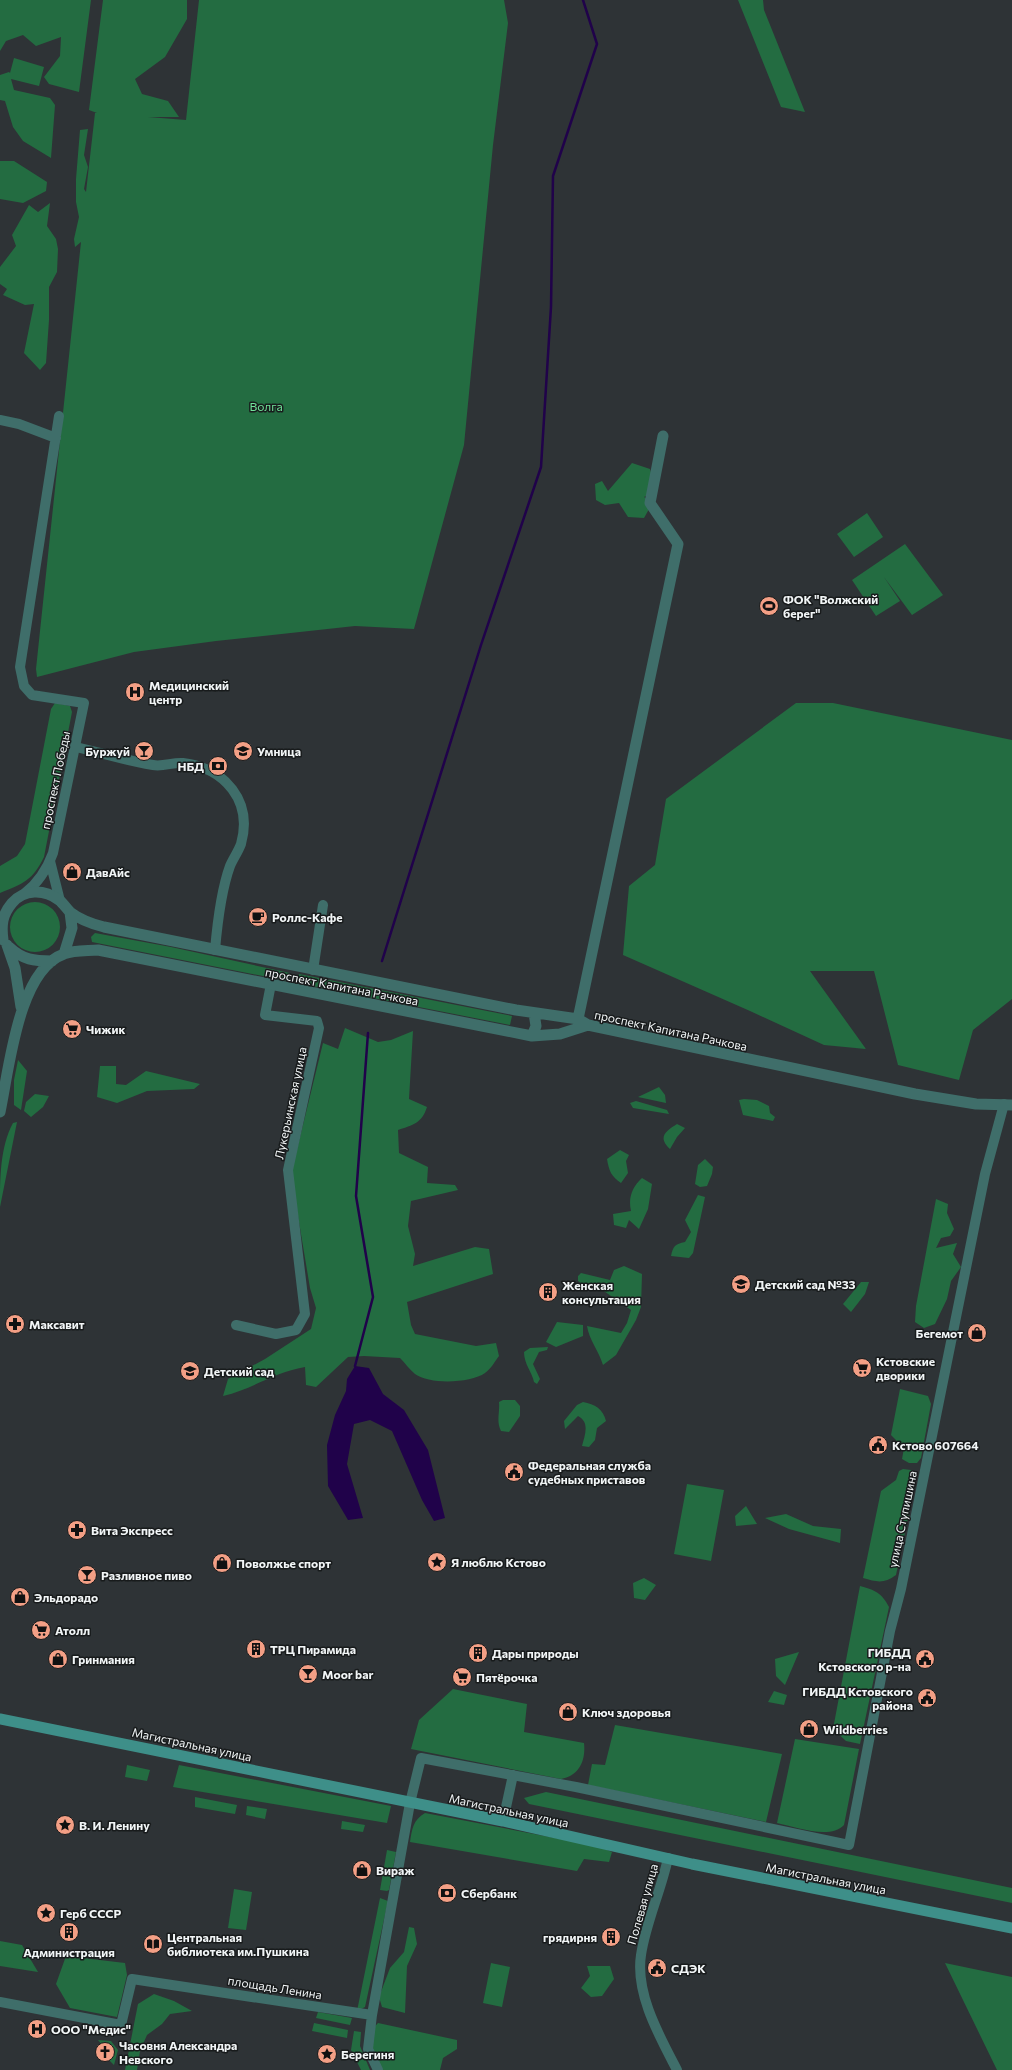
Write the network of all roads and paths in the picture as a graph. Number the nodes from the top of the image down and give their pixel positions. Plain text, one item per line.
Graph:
1 (59, 416) dead end
2 (0, 420) edge
3 (663, 436) dead end
4 (56, 438) junction
5 (76, 747) junction
6 (50, 861) junction
7 (25, 893) junction
8 (15, 899) junction
9 (60, 900) junction
10 (0, 903) edge
11 (323, 905) dead end
12 (70, 912) junction
13 (4, 941) edge
14 (215, 950) junction
15 (64, 954) junction
16 (52, 961) junction
17 (312, 970) junction
18 (271, 984) junction
19 (21, 1012) junction
20 (534, 1013) junction
21 (583, 1022) junction
22 (532, 1036) junction
23 (1008, 1105) edge
24 (0, 1112) edge
25 (985, 1174) joint
26 (236, 1325) dead end
27 (0, 1719) edge
28 (513, 1775) junction
29 (410, 1803) junction
30 (503, 1821) junction
31 (668, 1858) junction
32 (1012, 1928) edge
33 (0, 2002) edge
34 (372, 2015) junction
35 (378, 2070) edge
36 (677, 2070) edge

1 - 4 street
2 - 4 street
3 - 21 street
4 - 5 street, проспект Победы
5 - 6 street, проспект Победы
5 - 14 street
6 - 7 street
6 - 9 street
7 - 8 street
7 - 9 street
8 - 10 street
8 - 13 street
9 - 12 street
11 - 17 street
12 - 14 street
12 - 15 street
13 - 16 street
13 - 19 street
14 - 17 street
15 - 16 street
15 - 18 street, проспект Капитана Рачкова
16 - 19 street
17 - 20 street
18 - 22 street, проспект Капитана Рачкова
18 - 26 street, Лукерьинская улица
19 - 24 street
20 - 21 street
20 - 22 street
21 - 22 street, проспект Капитана Рачкова
21 - 23 street, проспект Капитана Рачкова
23 - 25 street, проспект Капитана Рачкова
25 - 28 street, улица Ступишина
27 - 29 main road, Магистральная улица
28 - 29 street
28 - 30 street
29 - 30 main road, Магистральная улица
29 - 34 street
30 - 31 main road, Магистральная улица
31 - 32 main road, Магистральная улица
31 - 36 street, Полевая улица
33 - 34 street, площадь Ленина
34 - 35 street

